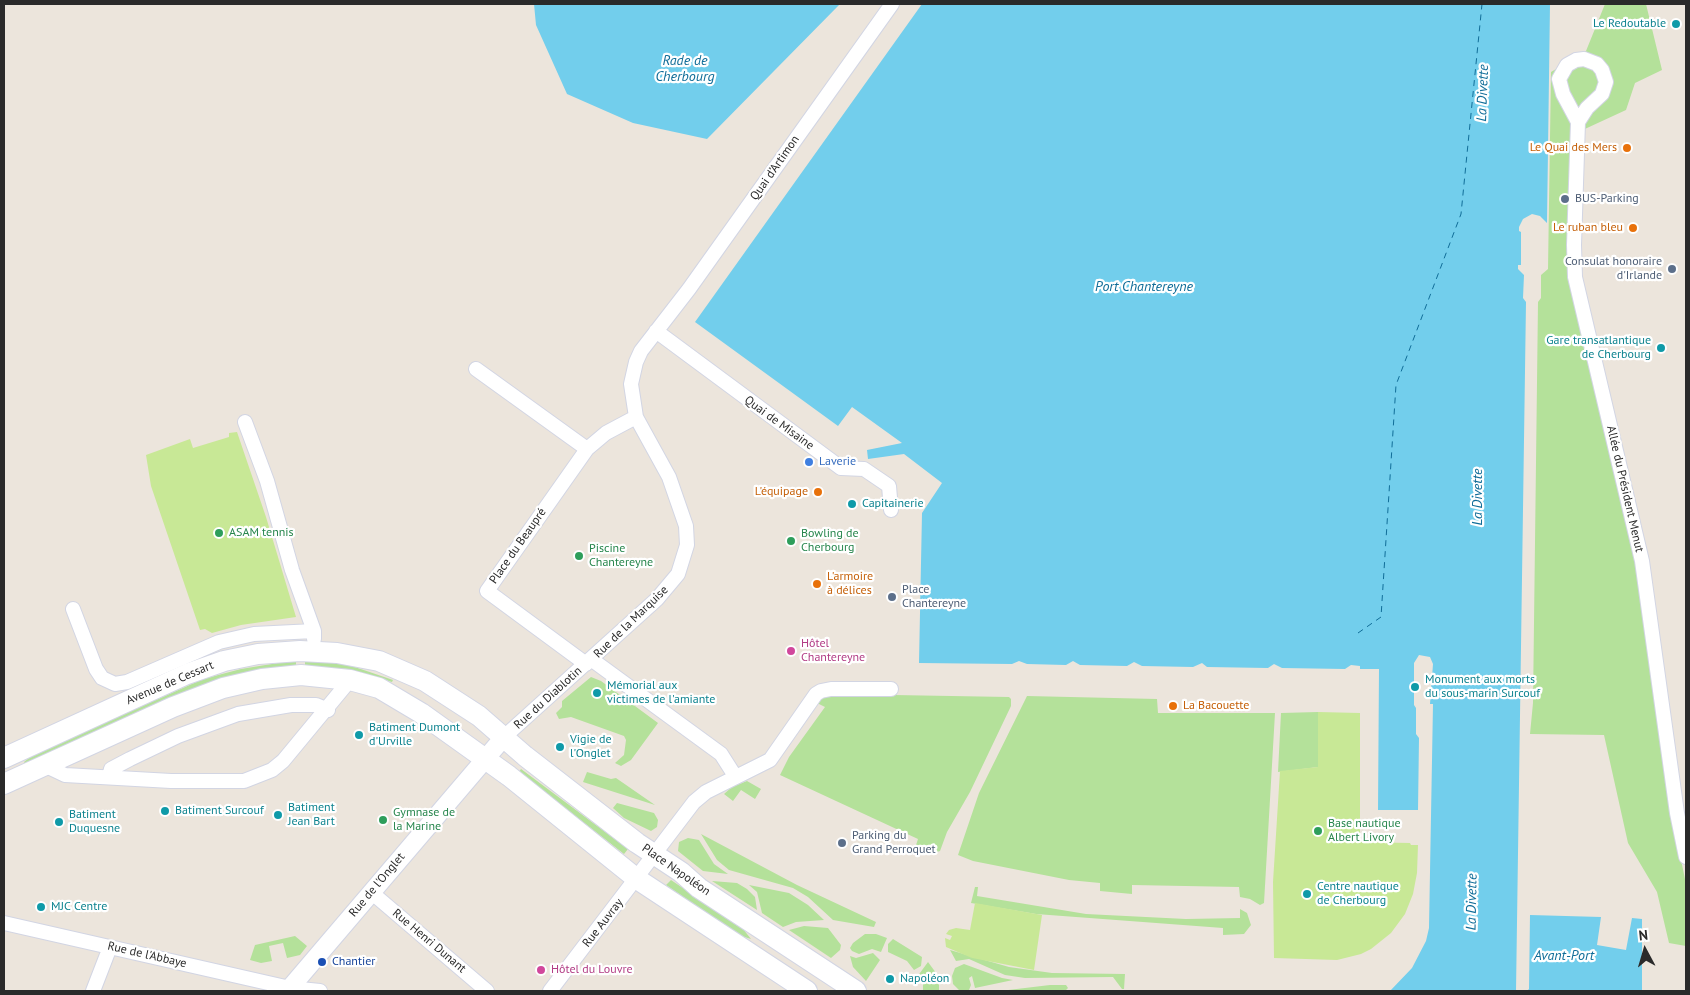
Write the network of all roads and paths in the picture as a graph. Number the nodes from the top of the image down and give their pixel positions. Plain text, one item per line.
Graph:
1 (892, 4) edge
2 (1578, 122) dead end
3 (656, 331) junction
4 (476, 370) dead end
5 (636, 417) junction
6 (245, 422) dead end
7 (586, 449) junction
8 (891, 510) dead end
9 (73, 609) dead end
10 (314, 631) junction
11 (314, 654) junction
12 (589, 662) junction
13 (350, 680) junction
14 (891, 689) dead end
15 (328, 710) junction
16 (504, 738) junction
17 (4, 758) edge
18 (484, 758) junction
19 (44, 765) junction
20 (735, 776) junction
21 (109, 777) junction
22 (4, 784) edge
23 (655, 855) junction
24 (1686, 856) edge
25 (637, 879) junction
26 (371, 892) junction
27 (4, 922) edge
28 (110, 947) junction
29 (292, 990) edge
30 (93, 991) edge
31 (320, 991) edge
32 (487, 991) edge
33 (550, 991) edge
34 (807, 991) edge
35 (856, 991) edge

1 - 3 street, Quai d’Artimon
2 - 24 street, Allée du Président Menut
3 - 5 street, Rue de la Marquise
3 - 8 street, Quai de Misaine
4 - 7 street
5 - 7 street
5 - 12 street, Rue de la Marquise
6 - 10 street
7 - 12 street, Place du Beaupré
9 - 10 street
10 - 11 street
11 - 16 main road, Avenue de Cessart
11 - 17 main road, Avenue de Cessart
12 - 16 street, Rue du Diablotin
12 - 20 street, Rue de la Marquise
13 - 15 street
13 - 18 main road, Avenue de Cessart
13 - 19 main road, Avenue de Cessart
14 - 20 street, Rue Auvray
15 - 21 street
15 - 21 street
16 - 18 street, Rue de l'Onglet
16 - 23 main road, Place Napoléon
18 - 25 main road
18 - 26 street, Rue de l'Onglet
19 - 21 street
19 - 22 main road, Avenue de Cessart
20 - 23 street, Rue Auvray
23 - 25 street, Rue Auvray
23 - 35 main road, Place Napoléon
25 - 33 street, Rue Auvray
25 - 34 main road
26 - 29 street, Rue de l'Onglet
26 - 32 street, Rue Henri Dunant
27 - 28 street, Rue de l'Abbaye
28 - 29 street, Rue de l'Abbaye
28 - 30 street
29 - 31 street, Rue de l'Abbaye

